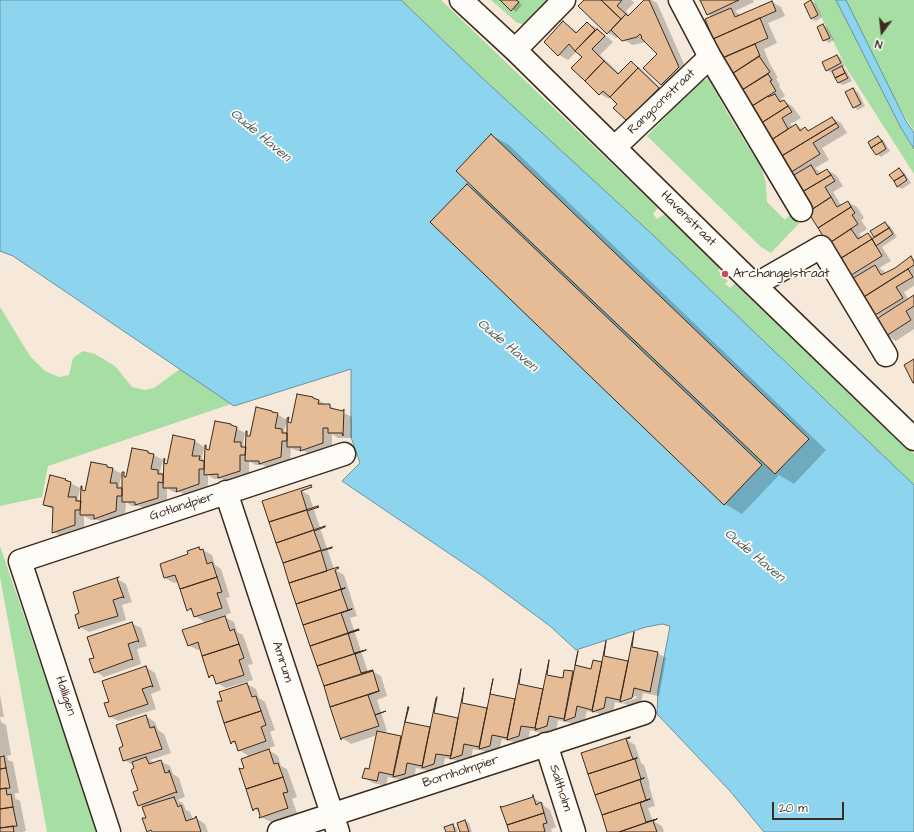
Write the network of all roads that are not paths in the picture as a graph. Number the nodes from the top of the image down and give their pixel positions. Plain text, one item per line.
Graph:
1 (461, 0) edge
2 (564, 0) edge
3 (680, 0) edge
4 (514, 50) junction
5 (710, 57) junction
6 (615, 147) junction
7 (801, 210) dead end
8 (755, 285) junction
9 (886, 355) dead end
10 (914, 439) edge
11 (344, 454) dead end
12 (226, 492) junction
13 (20, 561) joint
14 (644, 713) dead end
15 (546, 744) junction
16 (335, 823) edge
17 (109, 832) edge
18 (279, 832) edge
19 (574, 832) edge

1 - 4 street, Havenstraat
2 - 4 street
3 - 5 street
4 - 6 street, Havenstraat
5 - 6 street, Rangoonstraat
5 - 7 street
6 - 8 street, Havenstraat
8 - 9 street
8 - 10 street, Havenstraat
11 - 12 street, Gotlandpier
12 - 13 street, Gotlandpier
12 - 16 street, Amrum
13 - 17 street, Halligen
14 - 15 street, Bornholmpier
15 - 16 street, Bornholmpier
15 - 19 street, Saltholm
16 - 18 street, Bornholmpier

